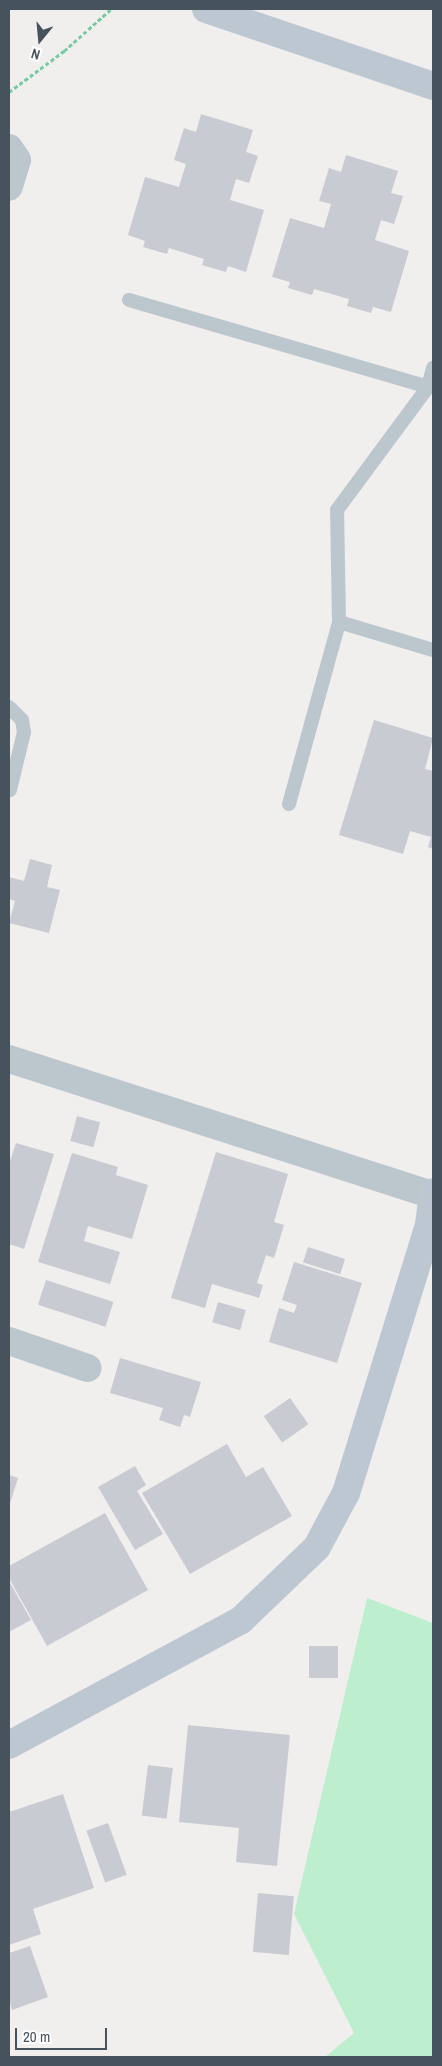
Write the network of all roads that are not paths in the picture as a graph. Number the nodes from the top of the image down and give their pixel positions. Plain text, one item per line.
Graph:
1 (206, 9) edge
2 (433, 86) edge
3 (9, 148) edge
4 (9, 186) edge
5 (129, 300) dead end
6 (433, 368) edge
7 (428, 388) junction
8 (339, 622) junction
9 (433, 650) edge
10 (9, 707) edge
11 (10, 790) dead end
12 (289, 804) dead end
13 (9, 1059) edge
14 (433, 1193) edge
15 (431, 1226) edge
16 (9, 1341) edge
17 (88, 1368) dead end
18 (9, 1745) edge

1 - 2 street
3 - 4 street
5 - 7 lane
6 - 7 lane
7 - 8 lane
8 - 9 lane
8 - 12 lane
10 - 11 lane
13 - 14 street
14 - 15 street
15 - 18 street
16 - 17 street

